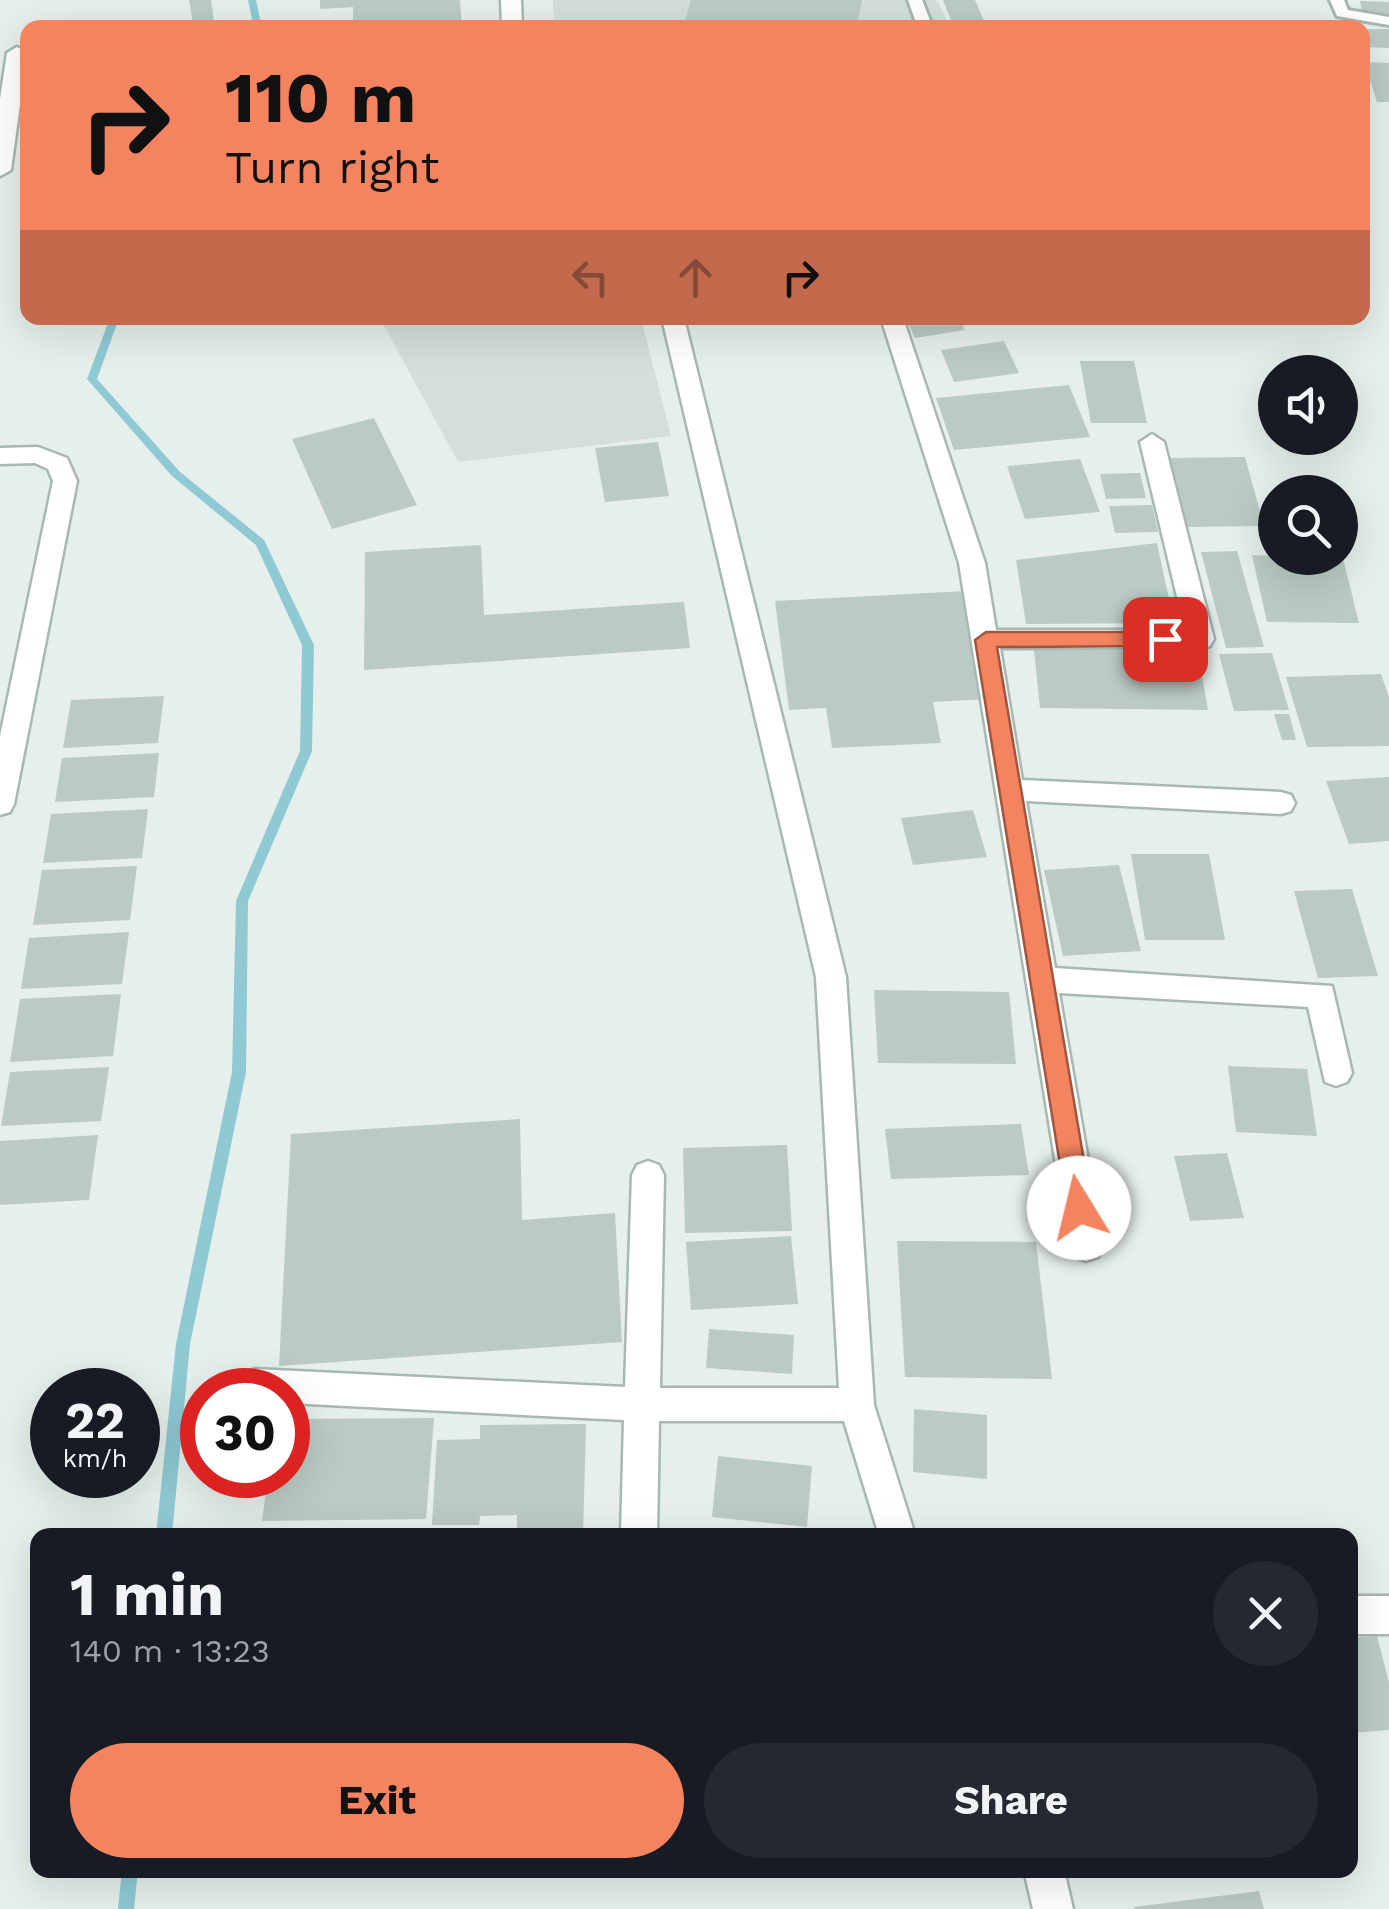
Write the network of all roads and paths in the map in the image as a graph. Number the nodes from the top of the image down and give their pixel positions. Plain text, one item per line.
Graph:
1 (1337, 0) edge
2 (1389, 21) edge
3 (15, 53) edge
4 (0, 170) edge
5 (675, 325) edge
6 (894, 325) edge
7 (1152, 442) dead end
8 (0, 456) edge
9 (986, 640) junction
10 (1010, 790) junction
11 (1281, 803) dead end
12 (0, 804) edge
13 (1042, 980) junction
14 (1336, 1074) dead end
15 (648, 1175) dead end
16 (1086, 1246) dead end
17 (310, 1388) edge
18 (643, 1404) junction
19 (857, 1405) junction
20 (639, 1528) edge
21 (896, 1528) edge
22 (1358, 1615) edge
23 (1389, 1615) edge
24 (1046, 1878) edge
25 (1053, 1909) edge

1 - 2 lane
3 - 4 street
5 - 19 street
6 - 9 street
7 - 9 street
8 - 12 street
9 - 10 street
10 - 11 street
10 - 13 street
13 - 14 street
13 - 16 street
15 - 18 street
17 - 18 street
18 - 19 street
18 - 20 street
19 - 21 street
22 - 23 street
24 - 25 street

